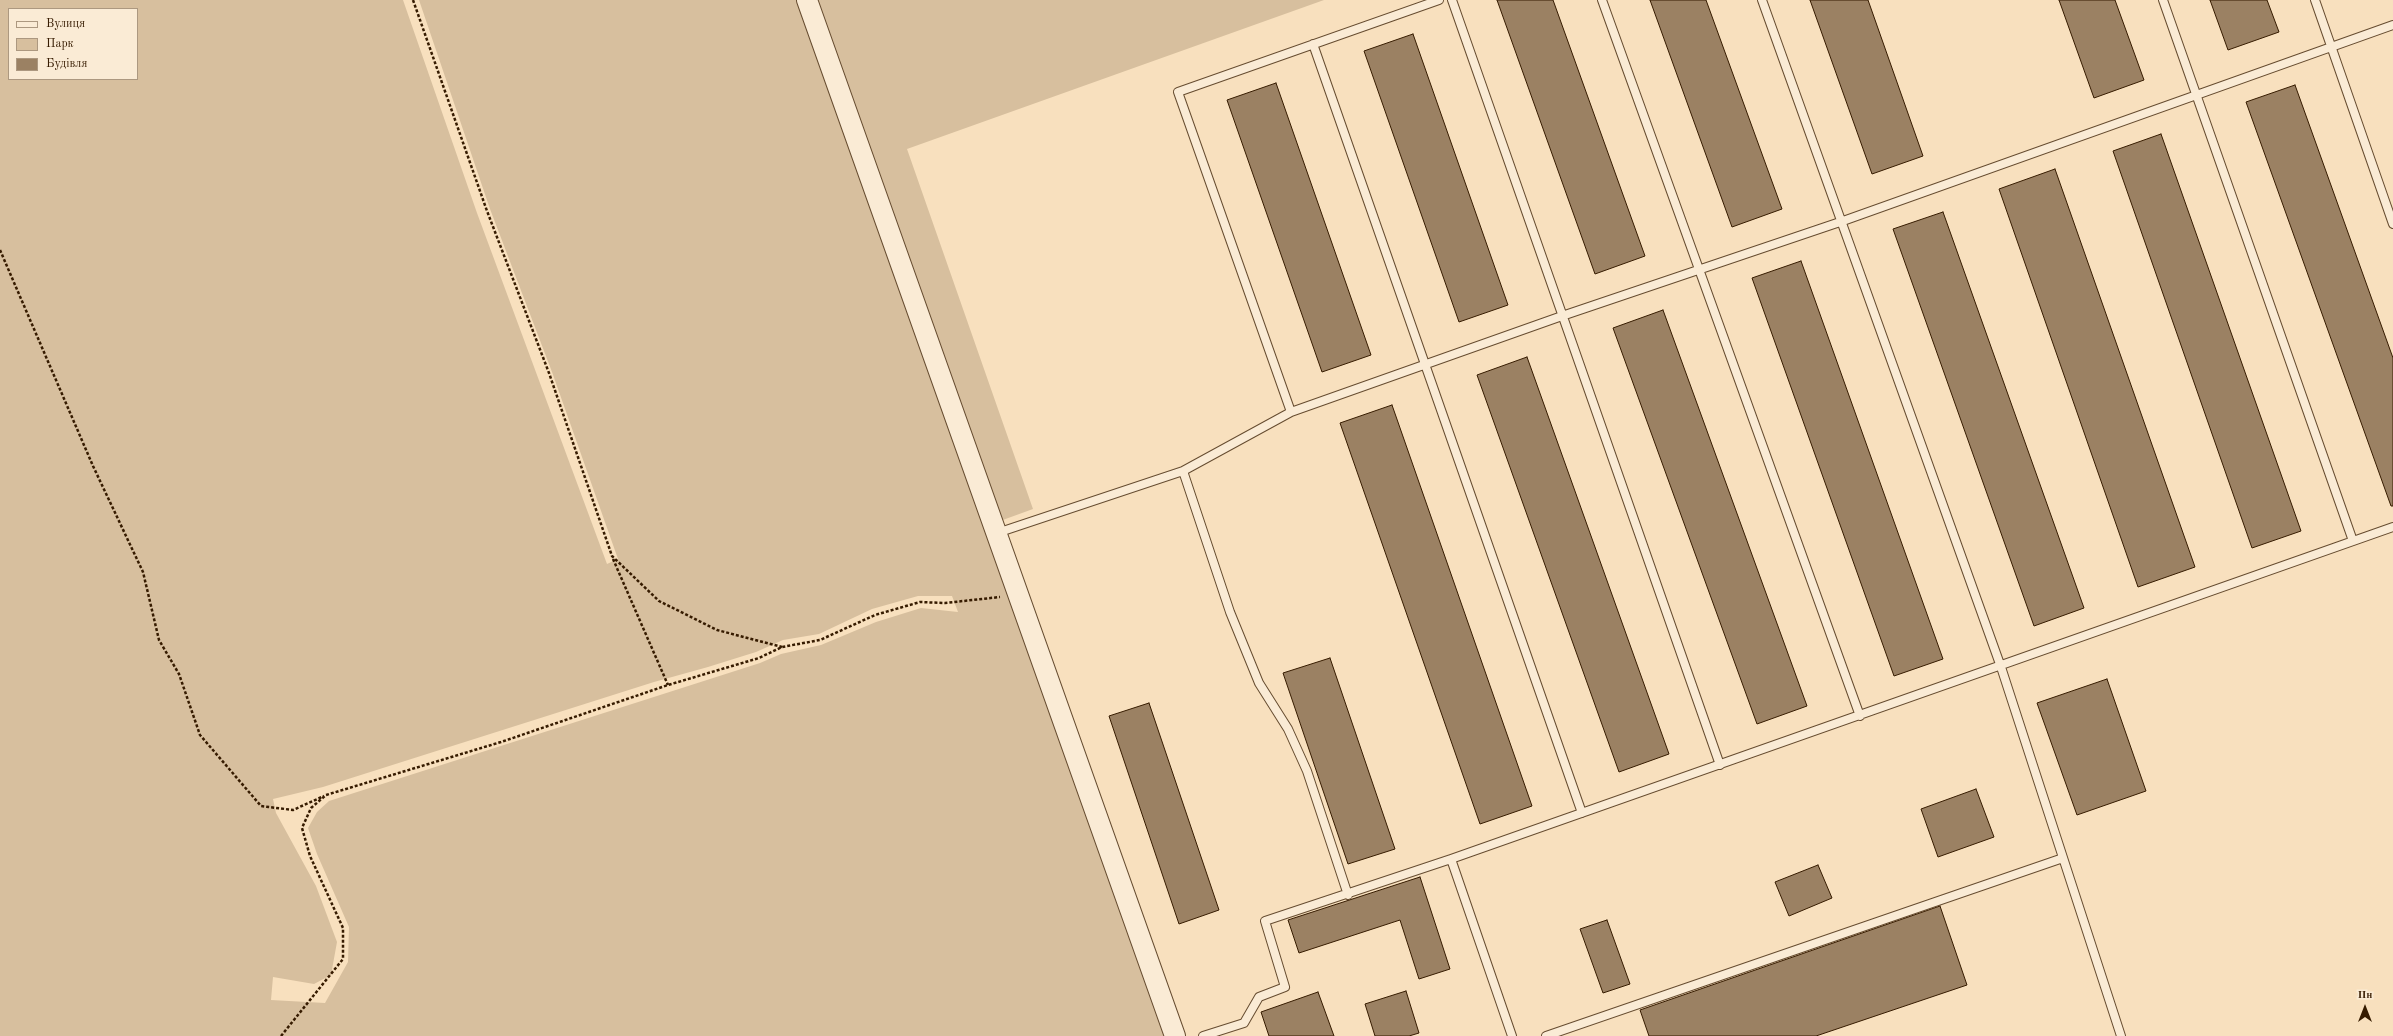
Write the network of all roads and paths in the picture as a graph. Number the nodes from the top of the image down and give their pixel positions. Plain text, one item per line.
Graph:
1 (413, 0) edge
2 (807, 0) edge
3 (1439, 0) edge
4 (1452, 0) edge
5 (1602, 0) edge
6 (1762, 0) edge
7 (2163, 0) edge
8 (2315, 0) edge
9 (2393, 25) edge
10 (1314, 44) junction
11 (2332, 47) junction
12 (2196, 95) junction
13 (1843, 221) junction
14 (2393, 224) edge
15 (0, 250) edge
16 (1698, 270) junction
17 (1562, 316) junction
18 (1426, 364) junction
19 (1291, 412) junction
20 (1183, 471) junction
21 (2393, 527) edge
22 (997, 533) junction
23 (2353, 541) junction
24 (612, 556) junction
25 (1018, 594) junction
26 (782, 647) junction
27 (2001, 667) junction
28 (668, 685) junction
29 (1860, 716) junction
30 (1720, 765) junction
31 (326, 795) junction
32 (1582, 813) junction
33 (2063, 858) junction
34 (1451, 859) junction
35 (1348, 895) junction
36 (281, 1036) edge
37 (1176, 1036) edge
38 (1203, 1036) edge
39 (1512, 1036) edge
40 (1546, 1036) edge
41 (2121, 1036) edge

1 - 24 path
2 - 22 street
3 - 10 lane
4 - 17 lane
5 - 16 lane
6 - 13 lane
7 - 12 lane
8 - 11 lane
9 - 11 lane
10 - 18 lane
10 - 19 lane
11 - 12 lane
11 - 14 lane
12 - 13 lane
12 - 23 lane
13 - 16 lane
13 - 27 lane
15 - 31 path
16 - 17 lane
16 - 29 lane
17 - 18 lane
17 - 30 lane
18 - 19 lane
18 - 32 lane
19 - 20 lane
20 - 22 lane
20 - 35 lane
21 - 23 lane
22 - 25 street
23 - 27 lane
24 - 26 path
24 - 28 path
25 - 26 path
25 - 37 street
26 - 28 path
27 - 29 lane
27 - 33 lane
28 - 31 path
29 - 30 lane
30 - 32 lane
31 - 36 path
32 - 34 lane
33 - 40 lane
33 - 41 lane
34 - 35 lane
34 - 39 lane
35 - 38 lane

